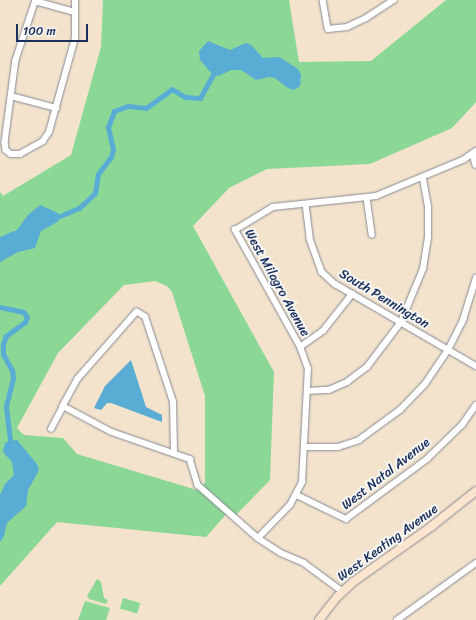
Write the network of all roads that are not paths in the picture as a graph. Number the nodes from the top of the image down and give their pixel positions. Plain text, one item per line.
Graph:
1 (75, 0) edge
2 (322, 0) edge
3 (394, 0) edge
4 (36, 1) edge
5 (75, 12) junction
6 (11, 96) junction
7 (56, 108) junction
8 (474, 152) edge
9 (476, 165) edge
10 (423, 178) junction
11 (367, 198) junction
12 (306, 204) junction
13 (372, 235) dead end
14 (476, 278) edge
15 (352, 294) junction
16 (401, 322) junction
17 (300, 347) junction
18 (448, 350) junction
19 (476, 366) edge
20 (307, 391) junction
21 (476, 405) edge
22 (63, 406) junction
23 (51, 430) dead end
24 (304, 447) junction
25 (174, 453) junction
26 (476, 490) edge
27 (297, 495) junction
28 (258, 538) junction
29 (476, 563) edge
30 (342, 591) junction
31 (320, 620) edge
32 (397, 620) edge

1 - 5 street
2 - 3 street
4 - 5 street
4 - 6 street
5 - 7 street
6 - 7 street
6 - 7 street
8 - 9 street
8 - 10 street, West Milagro Avenue
10 - 11 street, West Milagro Avenue
10 - 16 street
11 - 12 street, West Milagro Avenue
11 - 13 street
12 - 15 street, South Pennington
12 - 17 street, West Milagro Avenue
14 - 18 street
15 - 16 street, South Pennington
15 - 17 street
16 - 18 street, South Pennington
16 - 20 street
17 - 20 street, West Milagro Avenue
18 - 19 street, South Pennington
18 - 24 street
20 - 24 street, West Milagro Avenue
21 - 27 street, West Natal Avenue
22 - 23 street
22 - 25 street
22 - 25 street
24 - 27 street, West Milagro Avenue
25 - 28 street
26 - 30 street, West Keating Avenue
27 - 28 street, West Milagro Avenue
28 - 30 street
29 - 32 street
30 - 31 street, West Keating Avenue

